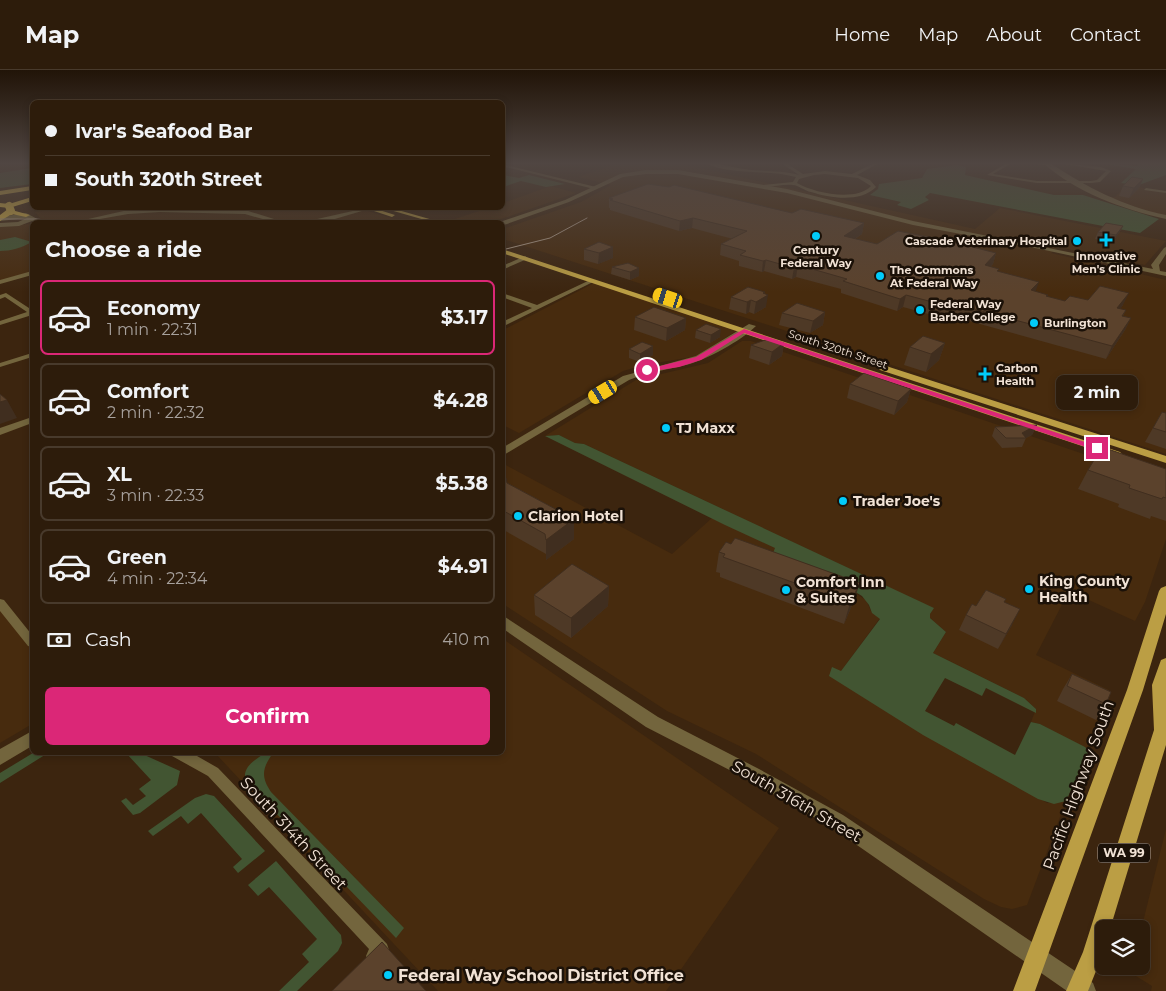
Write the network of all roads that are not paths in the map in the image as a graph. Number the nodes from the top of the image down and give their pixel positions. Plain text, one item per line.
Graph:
1 (554, 206) edge
2 (842, 206) edge
3 (1124, 206) edge
4 (30, 207) edge
5 (6, 208) edge
6 (149, 210) edge
7 (149, 210) edge
8 (364, 210) edge
9 (366, 210) edge
10 (379, 210) edge
11 (393, 210) edge
12 (1166, 217) edge
13 (30, 219) edge
14 (88, 220) edge
15 (271, 220) edge
16 (321, 220) edge
17 (334, 220) edge
18 (411, 220) edge
19 (430, 220) edge
20 (3, 223) edge
21 (505, 223) edge
22 (505, 245) edge
23 (1166, 249) edge
24 (505, 252) edge
25 (525, 258) junction
26 (505, 267) edge
27 (1155, 269) junction
28 (30, 274) edge
29 (1166, 275) edge
30 (593, 277) junction
31 (0, 282) edge
32 (505, 296) edge
33 (0, 297) edge
34 (536, 308) junction
35 (30, 312) edge
36 (30, 314) edge
37 (0, 323) edge
38 (505, 324) edge
39 (748, 328) junction
40 (30, 356) edge
41 (0, 366) edge
42 (863, 371) junction
43 (934, 385) junction
44 (30, 421) edge
45 (0, 432) edge
46 (505, 451) edge
47 (1166, 460) edge
48 (1166, 471) edge
49 (1166, 591) edge
50 (0, 603) edge
51 (1162, 621) edge
52 (505, 622) edge
53 (30, 640) edge
54 (1166, 664) edge
55 (1164, 726) edge
56 (30, 739) edge
57 (182, 755) edge
58 (0, 758) edge
59 (1037, 957) junction
60 (360, 970) edge
61 (1080, 990) edge
62 (1024, 991) edge

1 - 21 street
2 - 27 street
3 - 12 street
4 - 5 highway
5 - 13 highway
5 - 20 highway
6 - 14 street
7 - 15 street
8 - 16 street
9 - 17 street
10 - 18 main road
11 - 19 main road
13 - 20 street
13 - 20 street
22 - 30 main road, South 320th Street
23 - 27 street
24 - 25 main road, South 320th Street
25 - 26 street
25 - 30 main road, South 320th Street
27 - 29 street
28 - 31 street
30 - 34 street
30 - 39 main road, South 320th Street
30 - 39 main road, South 320th Street
32 - 34 street
33 - 35 street
34 - 38 street
36 - 37 street
39 - 42 main road, South 320th Street
39 - 43 main road, South 320th Street
39 - 46 street
40 - 41 street
42 - 43 main road
42 - 48 main road, South 320th Street
43 - 47 main road, South 320th Street
44 - 45 street
49 - 51 main road, Pacific Highway South / WA 99
50 - 53 street
51 - 59 main road, Pacific Highway South / WA 99
52 - 59 street, South 316th Street
54 - 55 main road
55 - 61 main road, WA 99
56 - 58 street
57 - 60 street, South 314th Street
59 - 61 street, South 316th Street
59 - 62 main road, Pacific Highway South / WA 99

